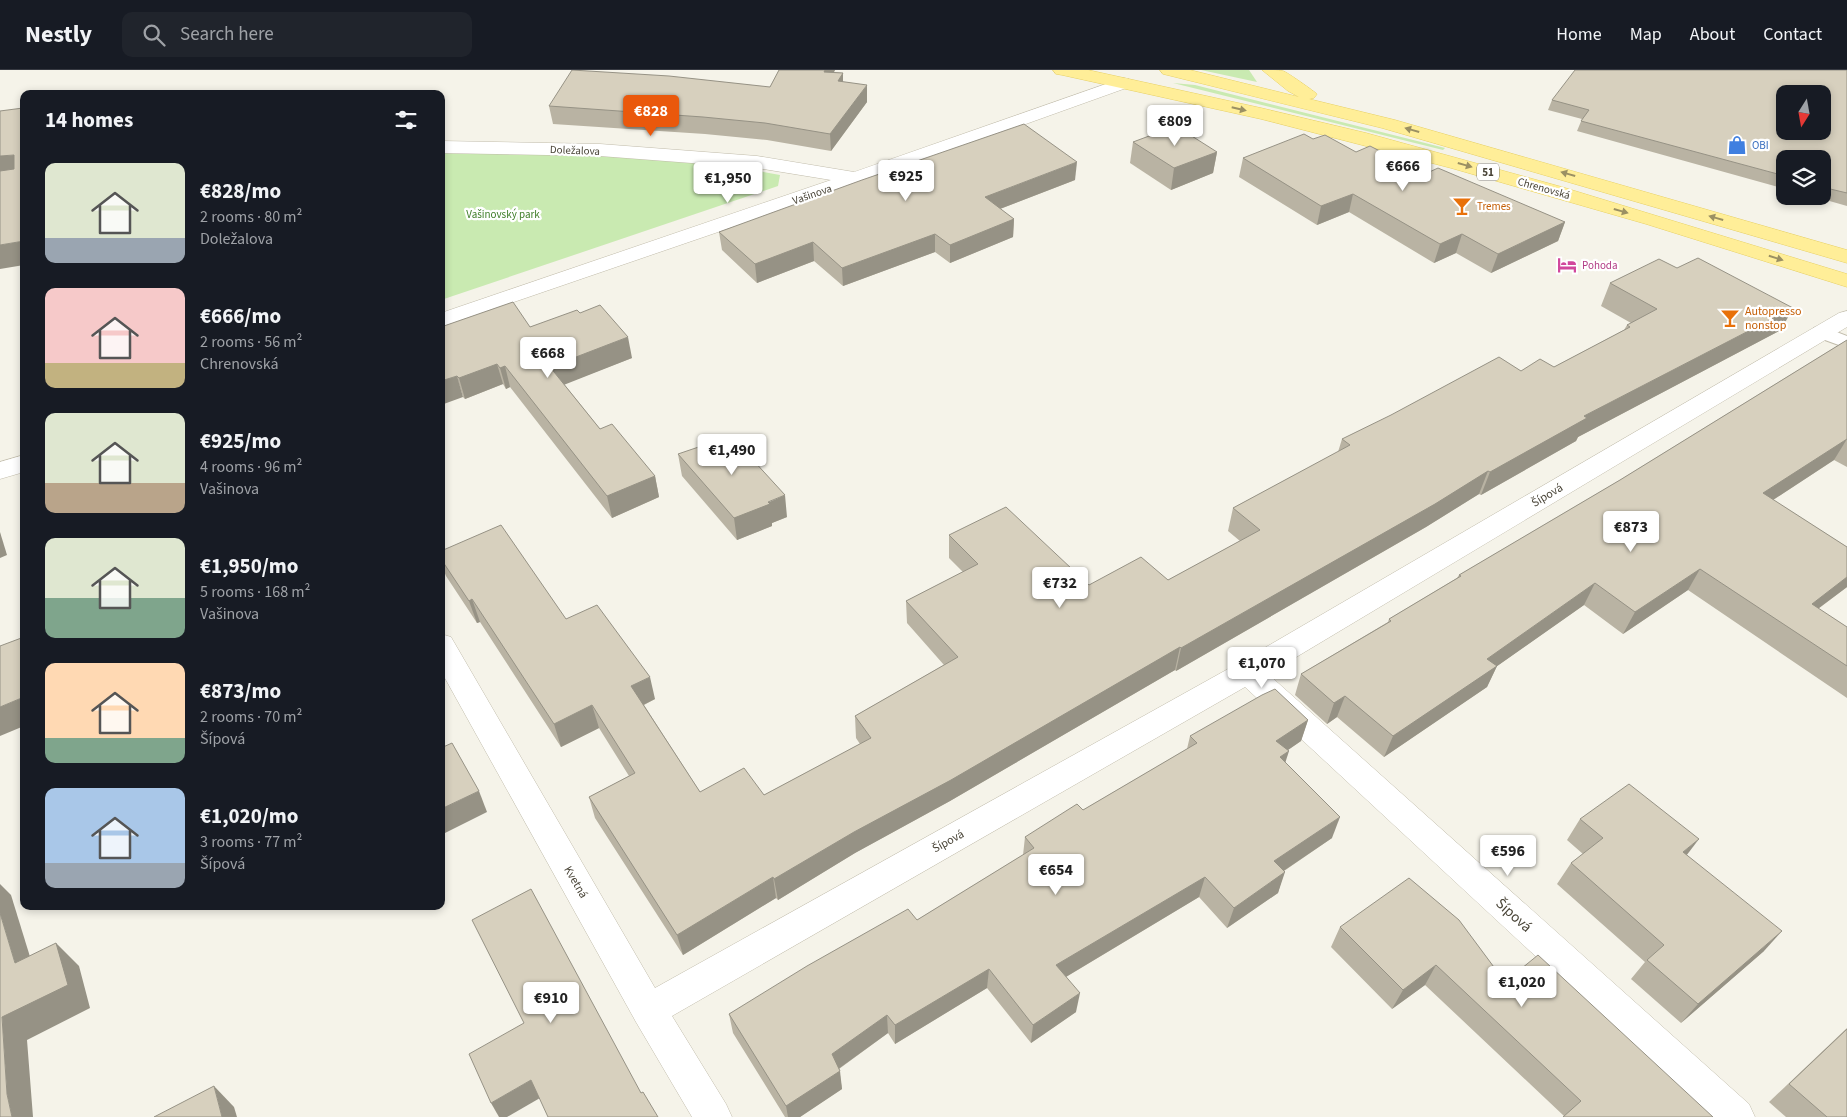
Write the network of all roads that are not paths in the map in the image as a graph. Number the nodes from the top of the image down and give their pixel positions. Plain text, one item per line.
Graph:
1 (1062, 70) edge
2 (1163, 70) edge
3 (1169, 70) edge
4 (1271, 70) edge
5 (1123, 83) junction
6 (1328, 109) junction
7 (445, 147) edge
8 (857, 178) junction
9 (1847, 257) edge
10 (1847, 281) edge
11 (1847, 318) edge
12 (445, 319) edge
13 (1834, 337) edge
14 (20, 464) edge
15 (0, 471) edge
16 (445, 652) edge
17 (1247, 672) junction
18 (649, 1010) junction
19 (713, 1117) edge
20 (1736, 1117) edge

1 - 5 main road, Chrenovská / 51
2 - 5 main road
3 - 6 main road, Chrenovská / 51
4 - 6 main road
5 - 8 street, Vašinova
5 -> 10 main road, Chrenovská / 51
9 -> 6 main road, Chrenovská / 51
7 - 8 street, Doležalova
8 - 12 street, Vašinova
11 - 13 street, Šípová
13 - 17 street, Šípová
14 - 15 street
16 - 18 street, Kvetná
17 - 18 street, Šípová
17 - 20 street, Šípová
18 - 19 street, Kvetná

